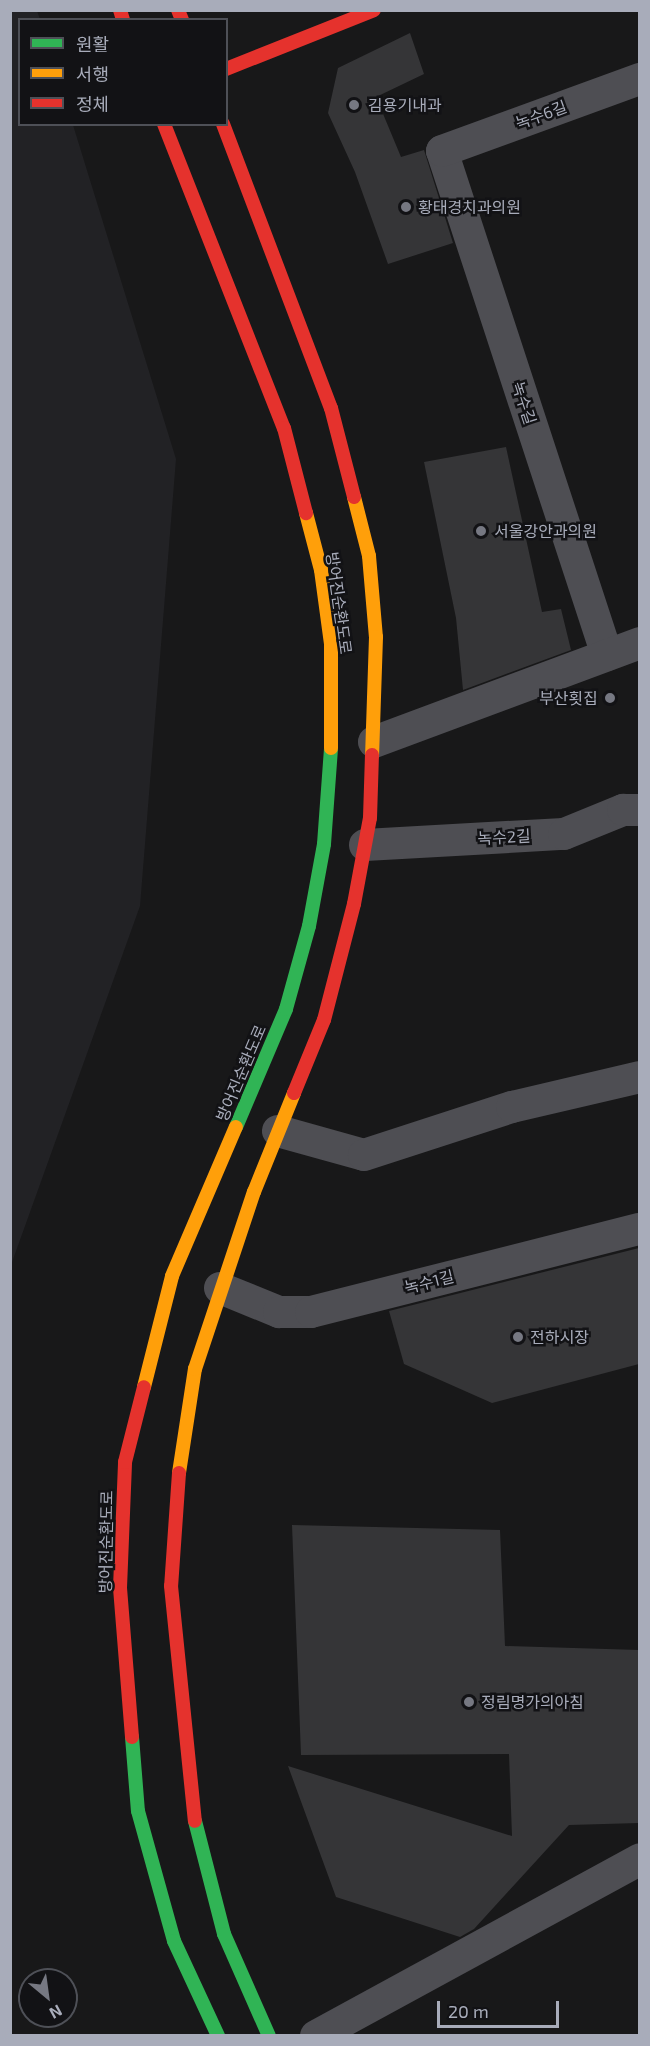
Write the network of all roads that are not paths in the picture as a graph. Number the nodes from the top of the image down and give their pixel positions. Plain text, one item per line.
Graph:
1 (374, 10) edge
2 (228, 68) edge
3 (639, 79) edge
4 (165, 126) edge
5 (224, 126) edge
6 (442, 151) joint
7 (639, 643) edge
8 (607, 655) junction
9 (374, 742) junction
10 (639, 810) edge
11 (365, 845) junction
12 (639, 1077) edge
13 (278, 1131) junction
14 (639, 1229) edge
15 (220, 1288) junction
16 (639, 1859) edge
17 (218, 2036) edge
18 (269, 2036) edge
19 (316, 2036) edge

1 - 2 main road
3 - 6 street, 녹수6길
4 - 17 main road, 방어진순환도로
5 - 9 main road, 방어진순환도로
6 - 8 street, 녹수길
7 - 8 street
8 - 9 street
9 - 11 main road, 방어진순환도로
10 - 11 street, 녹수2길
11 - 13 main road, 방어진순환도로
12 - 13 street
13 - 15 main road, 방어진순환도로
14 - 15 street, 녹수1길
15 - 18 main road, 방어진순환도로
16 - 19 street

